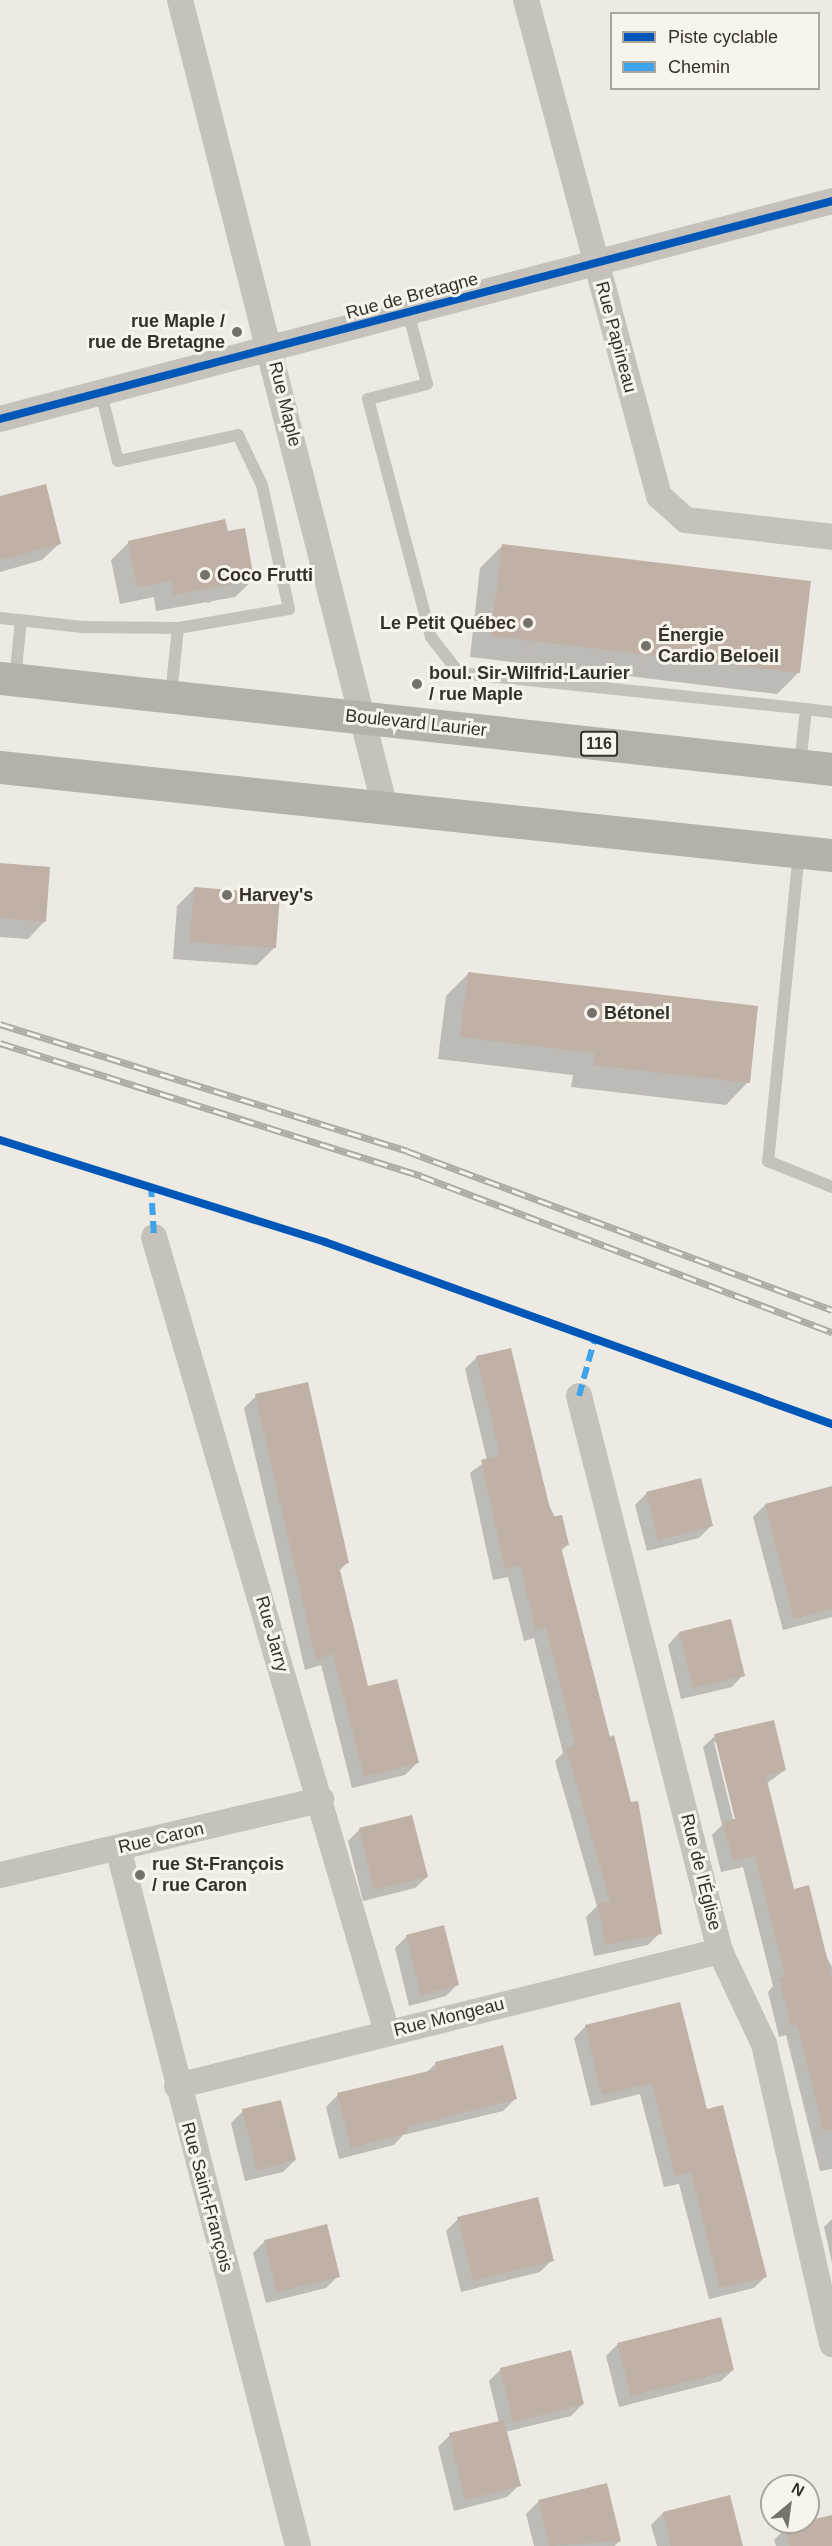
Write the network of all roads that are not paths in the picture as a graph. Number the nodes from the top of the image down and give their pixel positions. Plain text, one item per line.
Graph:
1 (180, 0) edge
2 (526, 0) edge
3 (832, 201) edge
4 (596, 261) junction
5 (408, 312) junction
6 (272, 349) junction
7 (101, 393) junction
8 (0, 419) edge
9 (832, 537) edge
10 (0, 618) edge
11 (21, 620) junction
12 (178, 628) junction
13 (8, 679) edge
14 (171, 697) junction
15 (806, 709) junction
16 (832, 712) edge
17 (365, 718) junction
18 (800, 766) junction
19 (0, 767) edge
20 (832, 769) edge
21 (386, 808) junction
22 (799, 852) junction
23 (832, 855) edge
24 (832, 1187) edge
25 (154, 1237) dead end
26 (579, 1396) dead end
27 (321, 1800) junction
28 (118, 1848) junction
29 (0, 1875) edge
30 (720, 1951) junction
31 (387, 2032) junction
32 (177, 2086) junction
33 (832, 2344) edge
34 (298, 2546) edge

1 - 6 street, Rue Maple
2 - 4 street, Rue Papineau
3 - 4 street, Rue de Bretagne
4 - 5 street, Rue de Bretagne
4 - 9 street, Rue Papineau
5 - 6 street, Rue de Bretagne
5 - 15 lane
6 - 7 street, Rue de Bretagne
6 - 17 street, Rue Maple
7 - 8 street, Rue de Bretagne
7 - 12 lane
10 - 11 lane
11 - 12 lane
11 - 13 lane
12 - 14 lane
13 - 14 main road, Boulevard Laurier / 116
14 - 17 main road, Boulevard Laurier / 116
15 - 16 lane
15 - 18 lane
17 - 18 main road, Boulevard Laurier / 116
17 - 21 street, Rue Maple
18 - 20 main road, Boulevard Laurier / 116
19 - 21 main road
21 - 22 main road
22 - 23 main road
22 - 24 lane
25 - 27 street, Rue Jarry
26 - 30 street, Rue de l'Église
27 - 28 street, Rue Caron
27 - 31 street, Rue Jarry
28 - 29 street, Rue Caron
28 - 32 street, Rue Saint-François
30 - 31 street, Rue Mongeau
30 - 33 street, Rue de l'Église
31 - 32 street, Rue Mongeau
32 - 34 street, Rue Saint-François

